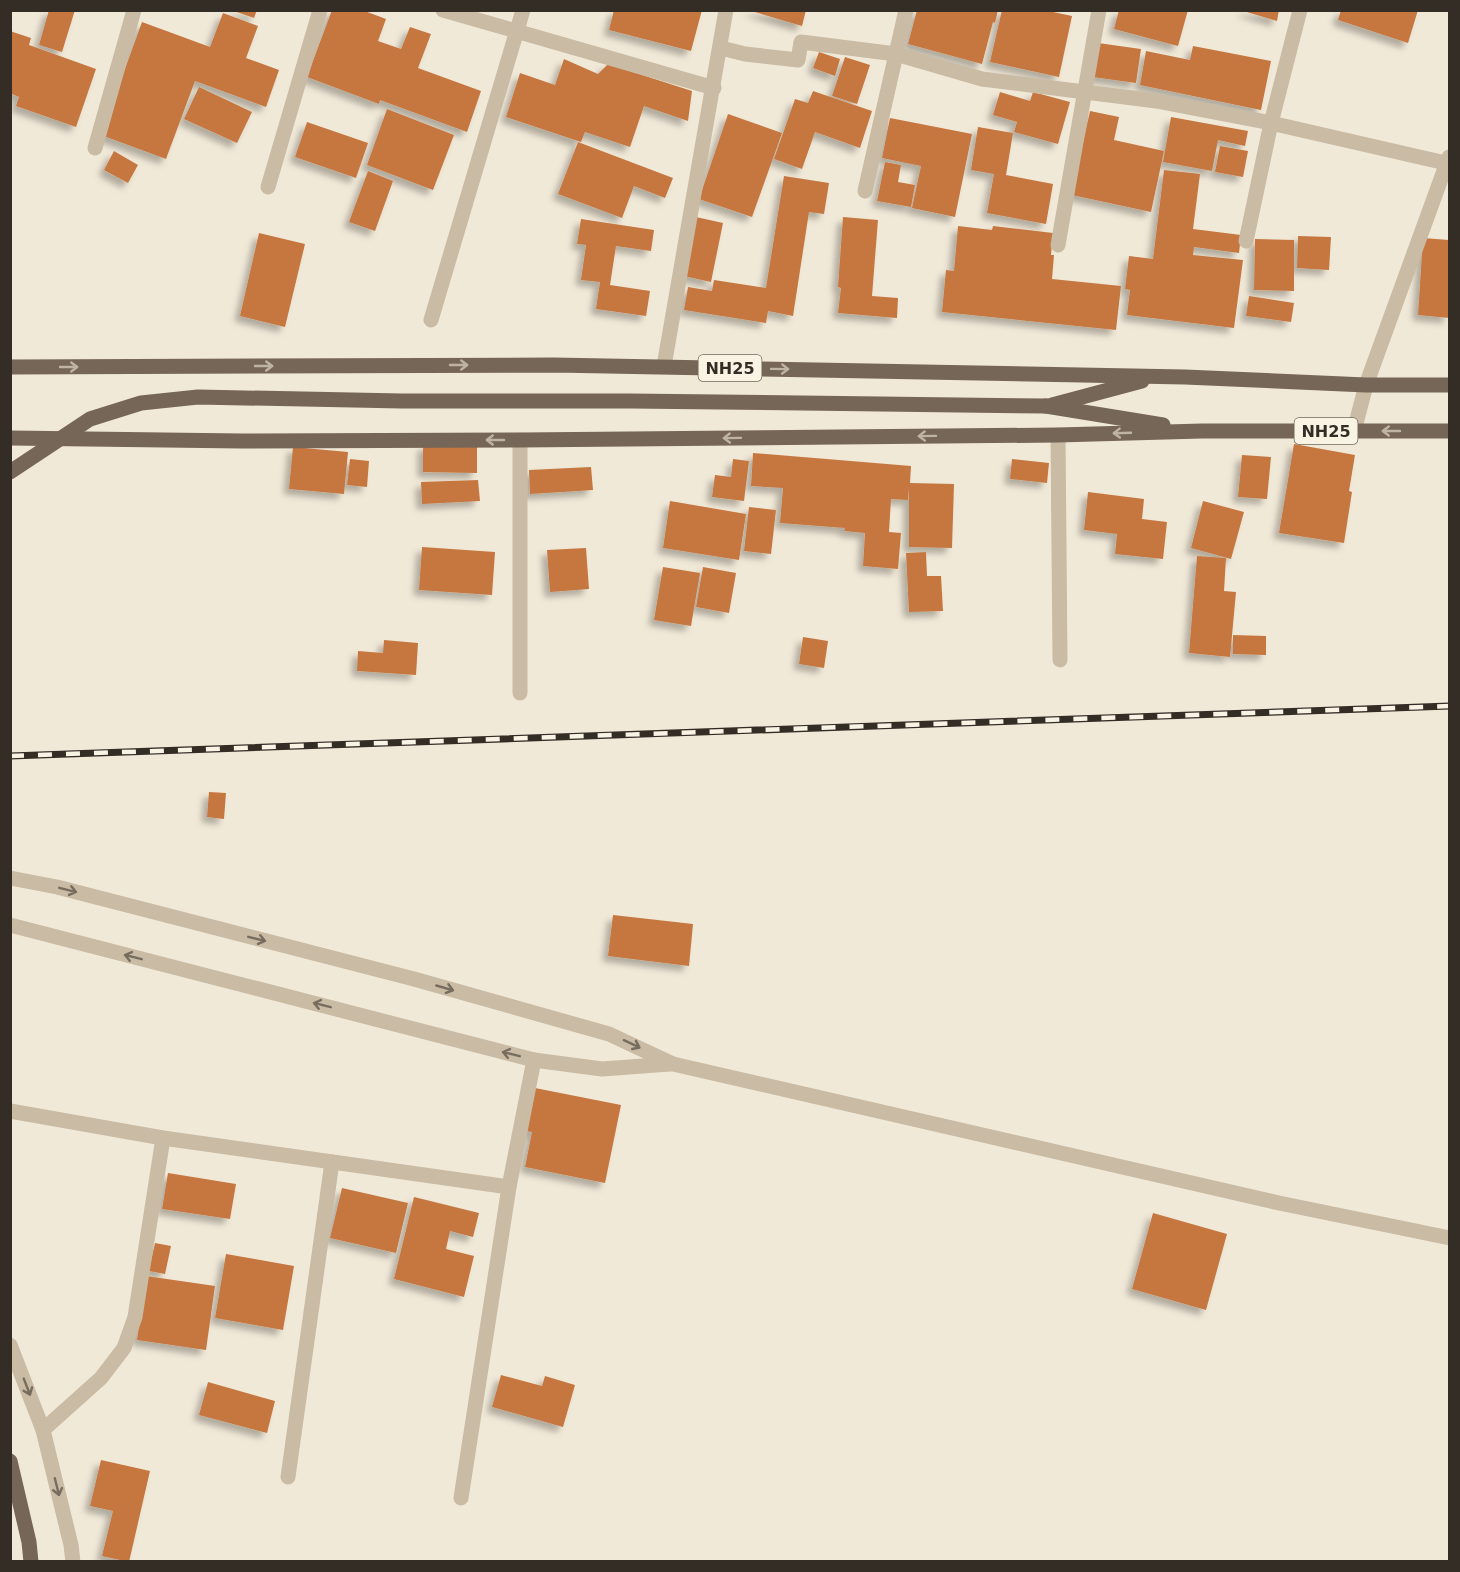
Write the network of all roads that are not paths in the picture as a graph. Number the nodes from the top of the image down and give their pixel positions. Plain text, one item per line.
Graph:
1 (134, 10) edge
2 (320, 10) edge
3 (443, 10) edge
4 (523, 10) edge
5 (726, 10) edge
6 (906, 10) edge
7 (1099, 10) edge
8 (1300, 10) edge
9 (516, 31) junction
10 (721, 48) junction
11 (896, 54) junction
12 (714, 88) junction
13 (1084, 90) junction
14 (1272, 123) junction
15 (95, 148) dead end
16 (1448, 161) edge
17 (268, 187) dead end
18 (865, 191) dead end
19 (1246, 242) dead end
20 (1058, 245) dead end
21 (431, 320) dead end
22 (664, 366) junction
23 (10, 367) edge
24 (1159, 376) junction
25 (1366, 385) junction
26 (1449, 385) edge
27 (1046, 406) junction
28 (1202, 431) junction
29 (1354, 431) junction
30 (1449, 431) edge
31 (1058, 435) junction
32 (10, 438) edge
33 (520, 440) junction
34 (10, 472) edge
35 (1060, 660) dead end
36 (520, 693) dead end
37 (10, 878) edge
38 (10, 925) edge
39 (534, 1060) junction
40 (673, 1064) junction
41 (10, 1111) edge
42 (163, 1138) junction
43 (332, 1162) junction
44 (509, 1187) junction
45 (1449, 1238) edge
46 (10, 1345) edge
47 (42, 1430) junction
48 (10, 1461) edge
49 (288, 1477) dead end
50 (461, 1498) dead end
51 (31, 1562) edge
52 (73, 1562) edge

1 - 15 street
2 - 17 street
3 - 9 street
4 - 9 street
5 - 10 street
6 - 11 street
7 - 13 street
8 - 14 street
9 - 12 street
9 - 21 street
10 - 11 street
10 - 12 street
11 - 13 street
11 - 18 street
12 - 22 street
13 - 14 street
13 - 20 street
14 - 16 street
14 - 19 street
16 - 25 street
23 -> 22 main road, NH25
22 -> 24 main road, NH25
24 - 25 main road, NH25
24 - 27 main road
25 - 26 main road, NH25
25 - 29 street
27 - 28 main road
27 - 34 main road, bridge
28 - 29 main road, NH25
28 -> 31 main road, NH25
30 -> 29 main road, NH25
31 -> 33 main road, NH25
31 - 35 street
33 -> 32 main road, NH25
33 - 36 street
37 -> 40 street
39 -> 38 street
39 - 40 street
39 - 44 street
40 - 45 street
41 - 42 street
42 - 43 street
42 - 47 street
43 - 44 street
43 - 49 street
44 - 50 street
46 -> 47 street
47 -> 52 street
48 - 51 main road

